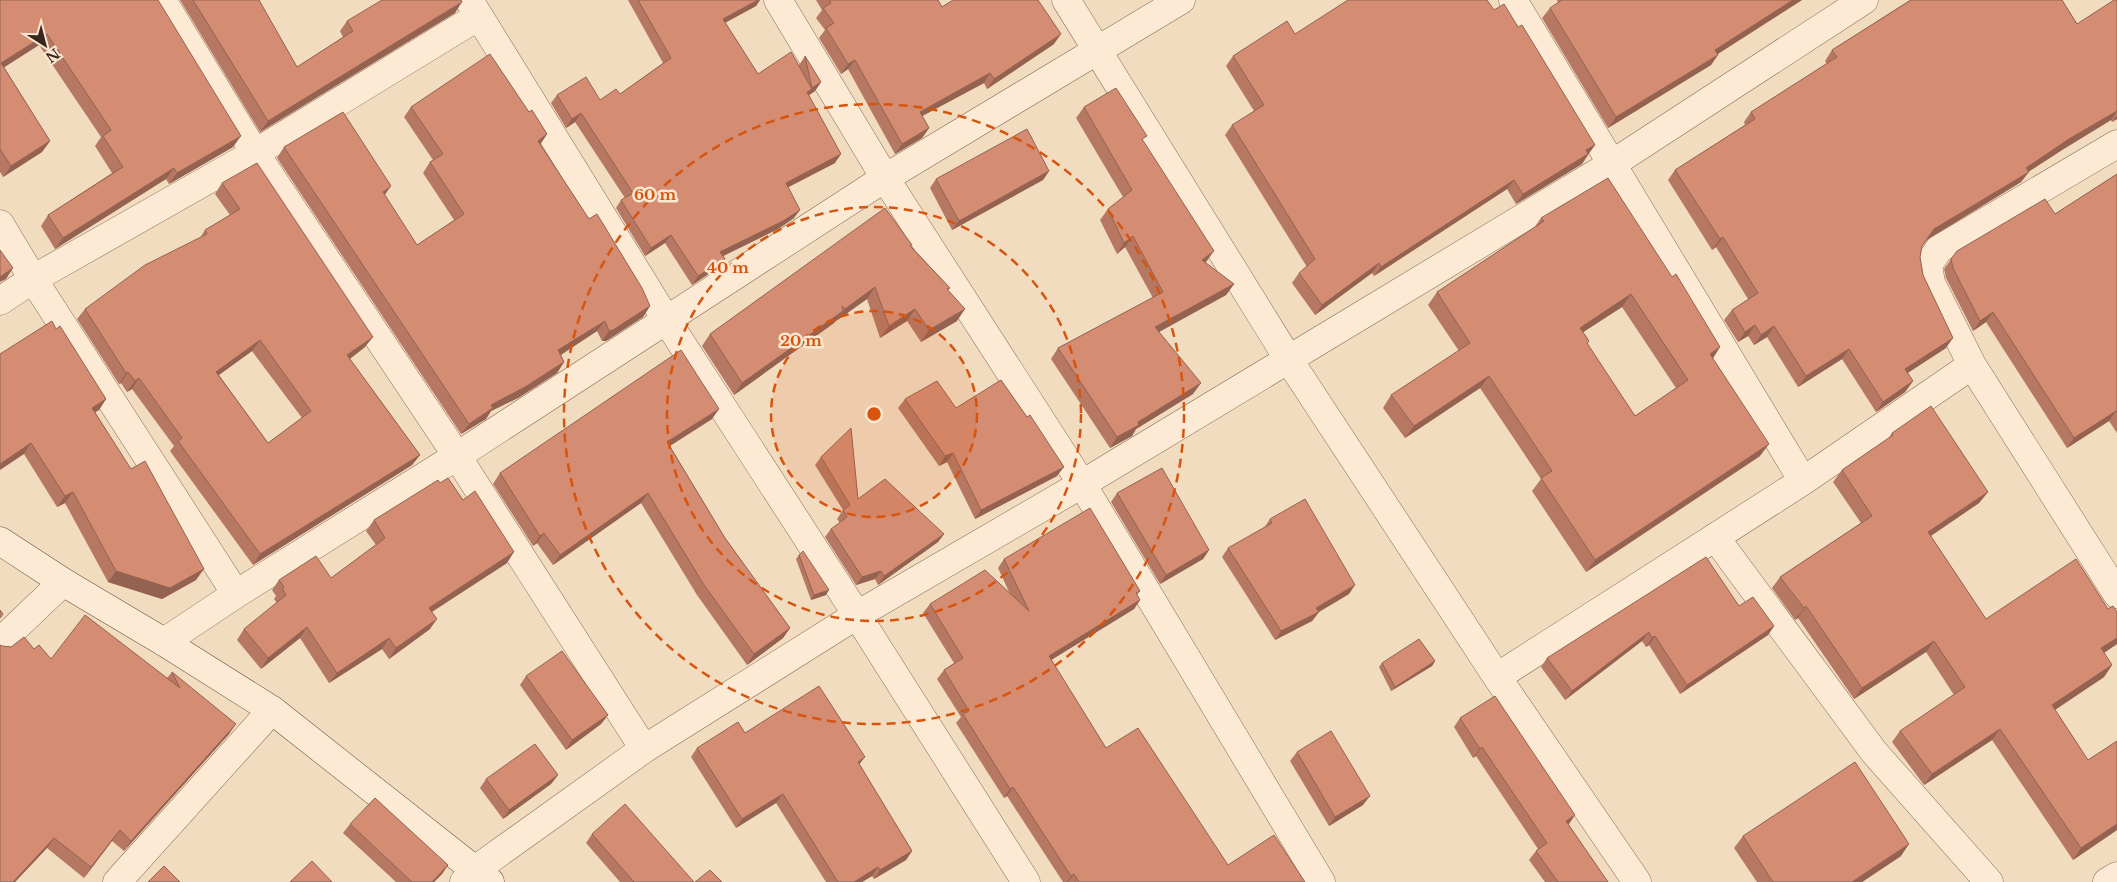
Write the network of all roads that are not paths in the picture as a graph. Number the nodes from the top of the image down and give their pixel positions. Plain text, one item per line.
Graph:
1 (162, 0) edge
2 (778, 0) edge
3 (1066, 0) edge
4 (1181, 0) edge
5 (1513, 0) edge
6 (1864, 0) edge
7 (474, 8) edge
8 (1097, 52) junction
9 (2117, 144) edge
10 (255, 153) junction
11 (1612, 164) junction
12 (885, 178) junction
13 (0, 224) edge
14 (33, 279) junction
15 (0, 301) edge
16 (667, 321) junction
17 (1289, 360) junction
18 (1972, 365) junction
19 (457, 456) junction
20 (1803, 481) junction
21 (1082, 484) junction
22 (1715, 537) junction
23 (0, 541) edge
24 (2110, 566) edge
25 (63, 582) junction
26 (236, 594) junction
27 (2117, 594) edge
28 (857, 615) junction
29 (0, 642) edge
30 (164, 642) junction
31 (1497, 677) junction
32 (272, 710) junction
33 (644, 750) junction
34 (2117, 876) edge
35 (476, 878) edge
36 (118, 882) edge
37 (1026, 882) edge
38 (1321, 882) edge
39 (1638, 882) edge
40 (1989, 882) edge
41 (2107, 882) edge

1 - 10 street
2 - 12 street
3 - 8 street
4 - 8 street
5 - 11 street
6 - 11 street
7 - 10 street
7 - 16 street
8 - 12 street
8 - 17 street
9 - 18 street
10 - 14 street
10 - 19 street
11 - 17 street
11 - 20 street
12 - 16 street
12 - 21 street
13 - 14 street
14 - 15 street
14 - 26 street
16 - 19 street
16 - 28 street
17 - 21 street
17 - 31 street
18 - 20 street
18 - 24 street
19 - 26 street
19 - 33 street
20 - 22 street
21 - 28 street
21 - 38 street
22 - 31 street
22 - 40 street
23 - 25 street
24 - 27 street
25 - 29 street
25 - 30 street
26 - 30 street
28 - 33 street
28 - 37 street
30 - 32 street
31 - 39 street
32 - 35 street
32 - 36 street
33 - 35 street
34 - 41 street

